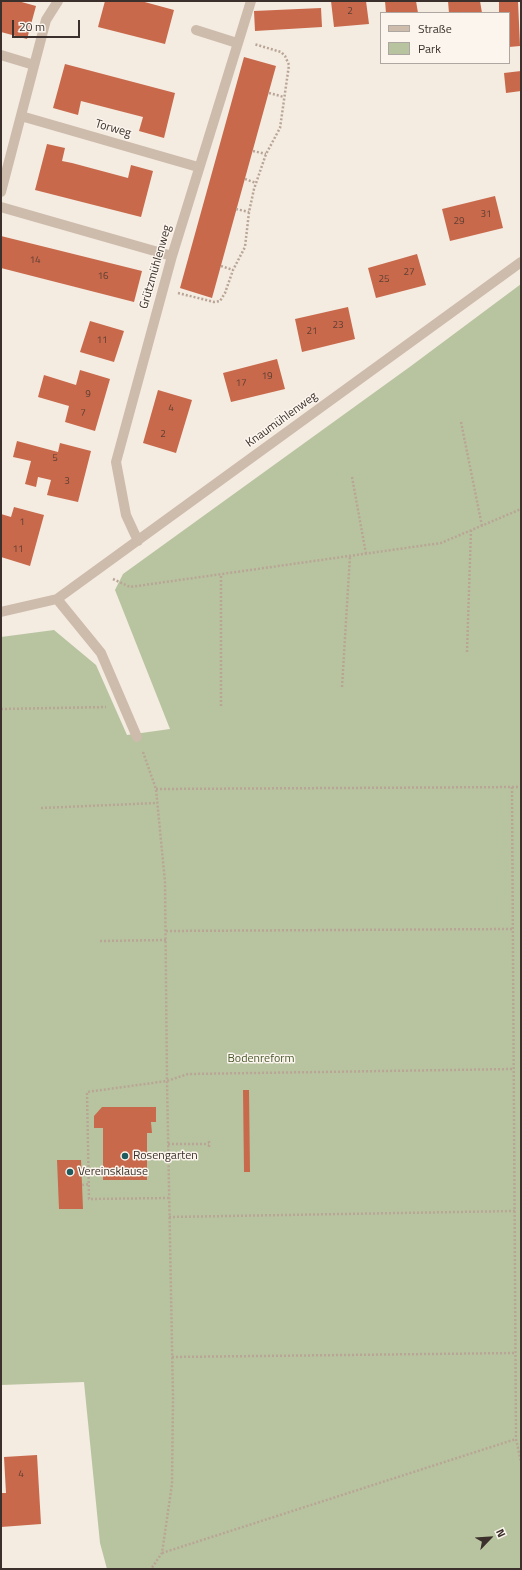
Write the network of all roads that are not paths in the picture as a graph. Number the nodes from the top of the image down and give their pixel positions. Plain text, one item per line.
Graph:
1 (58, 1) edge
2 (251, 1) edge
3 (196, 30) dead end
4 (238, 42) junction
5 (1, 55) edge
6 (34, 65) junction
7 (21, 116) junction
8 (4, 167) edge
9 (198, 167) junction
10 (1, 192) edge
11 (1, 207) edge
12 (172, 256) junction
13 (521, 262) edge
14 (138, 541) junction
15 (57, 599) junction
16 (1, 612) edge
17 (137, 737) road end

1 - 6 street
2 - 4 street, Grützmühlenweg
3 - 4 street
4 - 9 street, Grützmühlenweg
5 - 6 street
6 - 7 street
7 - 8 street
7 - 9 street, Torweg
8 - 10 street
9 - 12 street, Grützmühlenweg
11 - 12 street
12 - 14 street, Grützmühlenweg
13 - 14 street, Knaumühlenweg
14 - 15 street, Knaumühlenweg
15 - 16 street, Knaumühlenweg
15 - 17 street

